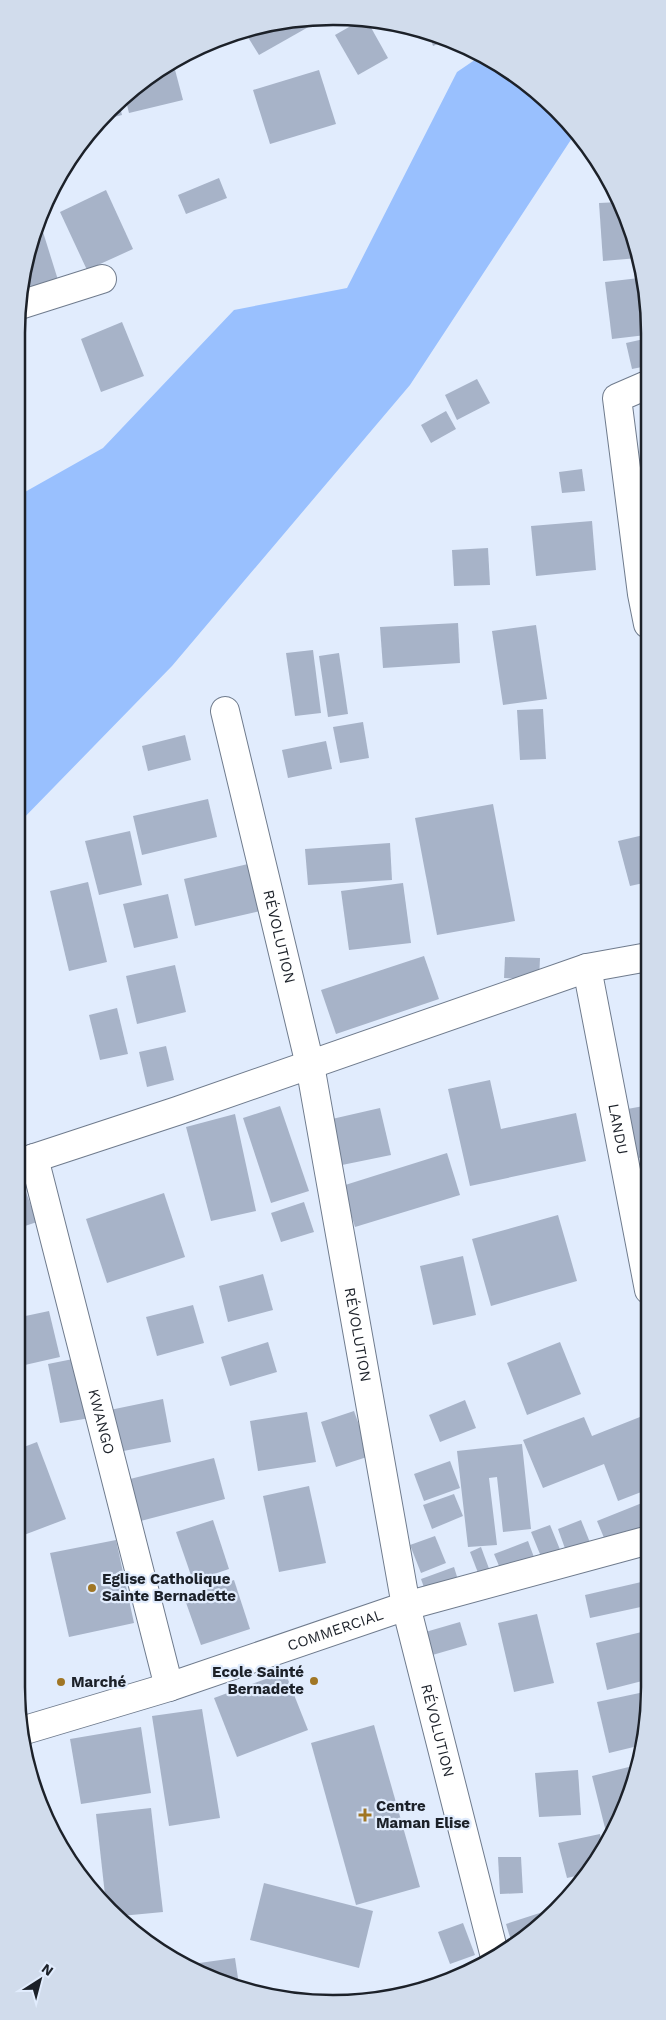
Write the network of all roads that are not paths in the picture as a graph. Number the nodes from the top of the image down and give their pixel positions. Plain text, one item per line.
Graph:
1 (102, 279) dead end
2 (27, 303) edge
3 (641, 388) edge
4 (641, 586) edge
5 (225, 711) dead end
6 (641, 958) edge
7 (587, 968) junction
8 (310, 1065) junction
9 (25, 1161) edge
10 (641, 1248) edge
11 (641, 1542) edge
12 (406, 1606) junction
13 (169, 1687) junction
14 (28, 1729) edge
15 (493, 1950) edge

1 - 2 street
3 - 4 street
5 - 8 street, RÉVOLUTION
6 - 7 street
7 - 8 street
7 - 10 street, LANDU
8 - 9 street
8 - 12 street, RÉVOLUTION
9 - 13 street, KWANGO
11 - 12 street, COMMERCIAL
12 - 13 street, COMMERCIAL
12 - 15 street, RÉVOLUTION
13 - 14 street, COMMERCIAL

